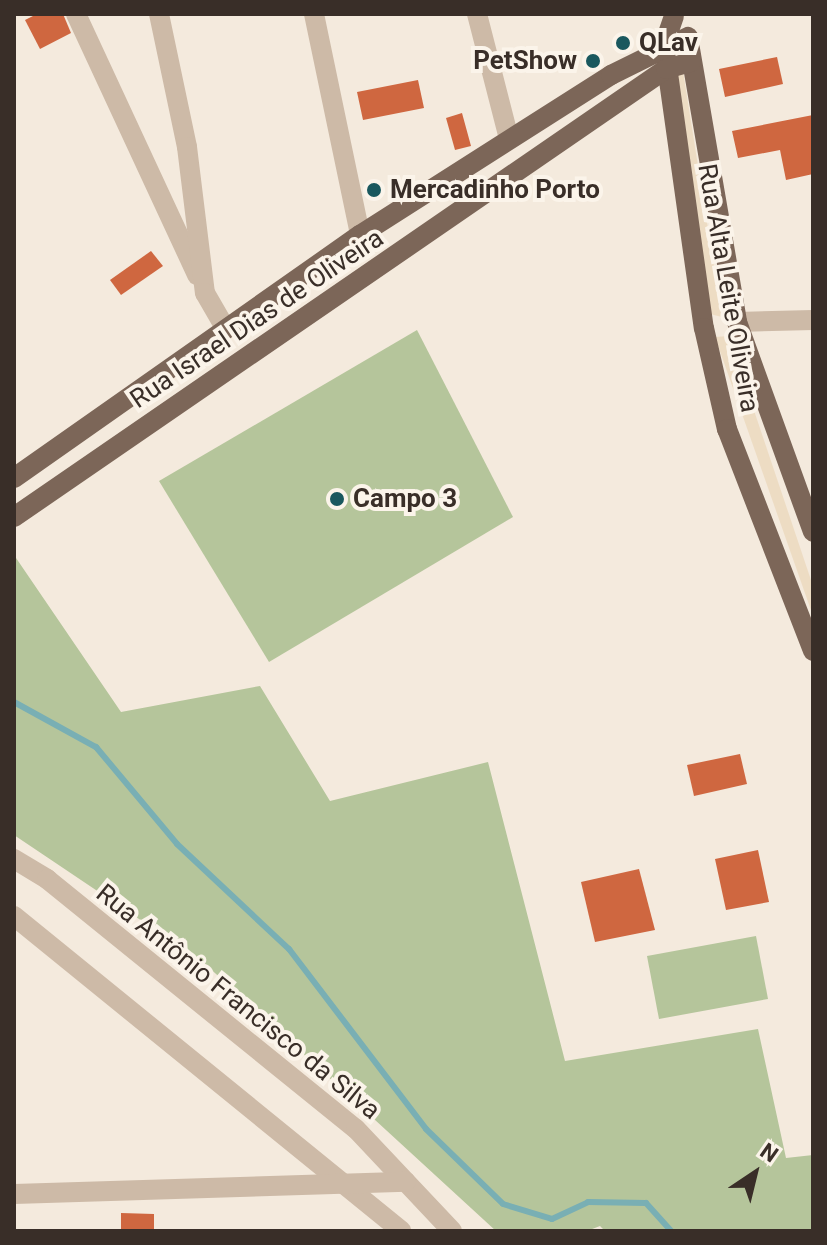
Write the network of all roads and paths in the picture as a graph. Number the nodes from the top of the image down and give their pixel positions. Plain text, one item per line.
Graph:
1 (76, 14) edge
2 (159, 14) edge
3 (314, 14) edge
4 (477, 14) edge
5 (674, 15) edge
6 (688, 37) junction
7 (664, 45) junction
8 (691, 62) junction
9 (666, 69) junction
10 (509, 139) junction
11 (360, 235) junction
12 (205, 293) junction
13 (813, 320) edge
14 (737, 322) junction
15 (225, 327) junction
16 (245, 358) junction
17 (14, 478) edge
18 (14, 517) edge
19 (813, 532) edge
20 (813, 651) edge
21 (14, 859) edge
22 (14, 916) edge
23 (406, 1182) junction
24 (350, 1188) junction
25 (14, 1194) edge
26 (401, 1231) edge
27 (452, 1231) edge

1 - 12 street
2 - 12 street
3 - 11 street
4 - 10 street
5 - 6 main road, Rua Alta Leite Oliveira
5 - 7 main road, Rua Alta Leite Oliveira
6 - 7 main road, Rua Israel Dias de Oliveira
6 - 8 main road, Rua Alta Leite Oliveira
7 - 9 main road, Rua Alta Leite Oliveira
7 - 10 main road, Rua Israel Dias de Oliveira
8 - 9 main road, Rua Israel Dias de Oliveira
8 - 14 main road, Rua Alta Leite Oliveira
9 - 16 main road, Rua Israel Dias de Oliveira
9 - 20 main road, Rua Alta Leite Oliveira
10 - 11 main road, Rua Israel Dias de Oliveira
11 - 15 main road, Rua Israel Dias de Oliveira
12 - 15 street
13 - 14 street
14 - 19 main road, Rua Alta Leite Oliveira
15 - 16 main road
15 - 17 main road, Rua Israel Dias de Oliveira
16 - 18 main road, Rua Israel Dias de Oliveira
21 - 23 street, Rua Antônio Francisco da Silva
22 - 24 street
23 - 24 street
23 - 27 street, Rua Antônio Francisco da Silva
24 - 25 street
24 - 26 street

